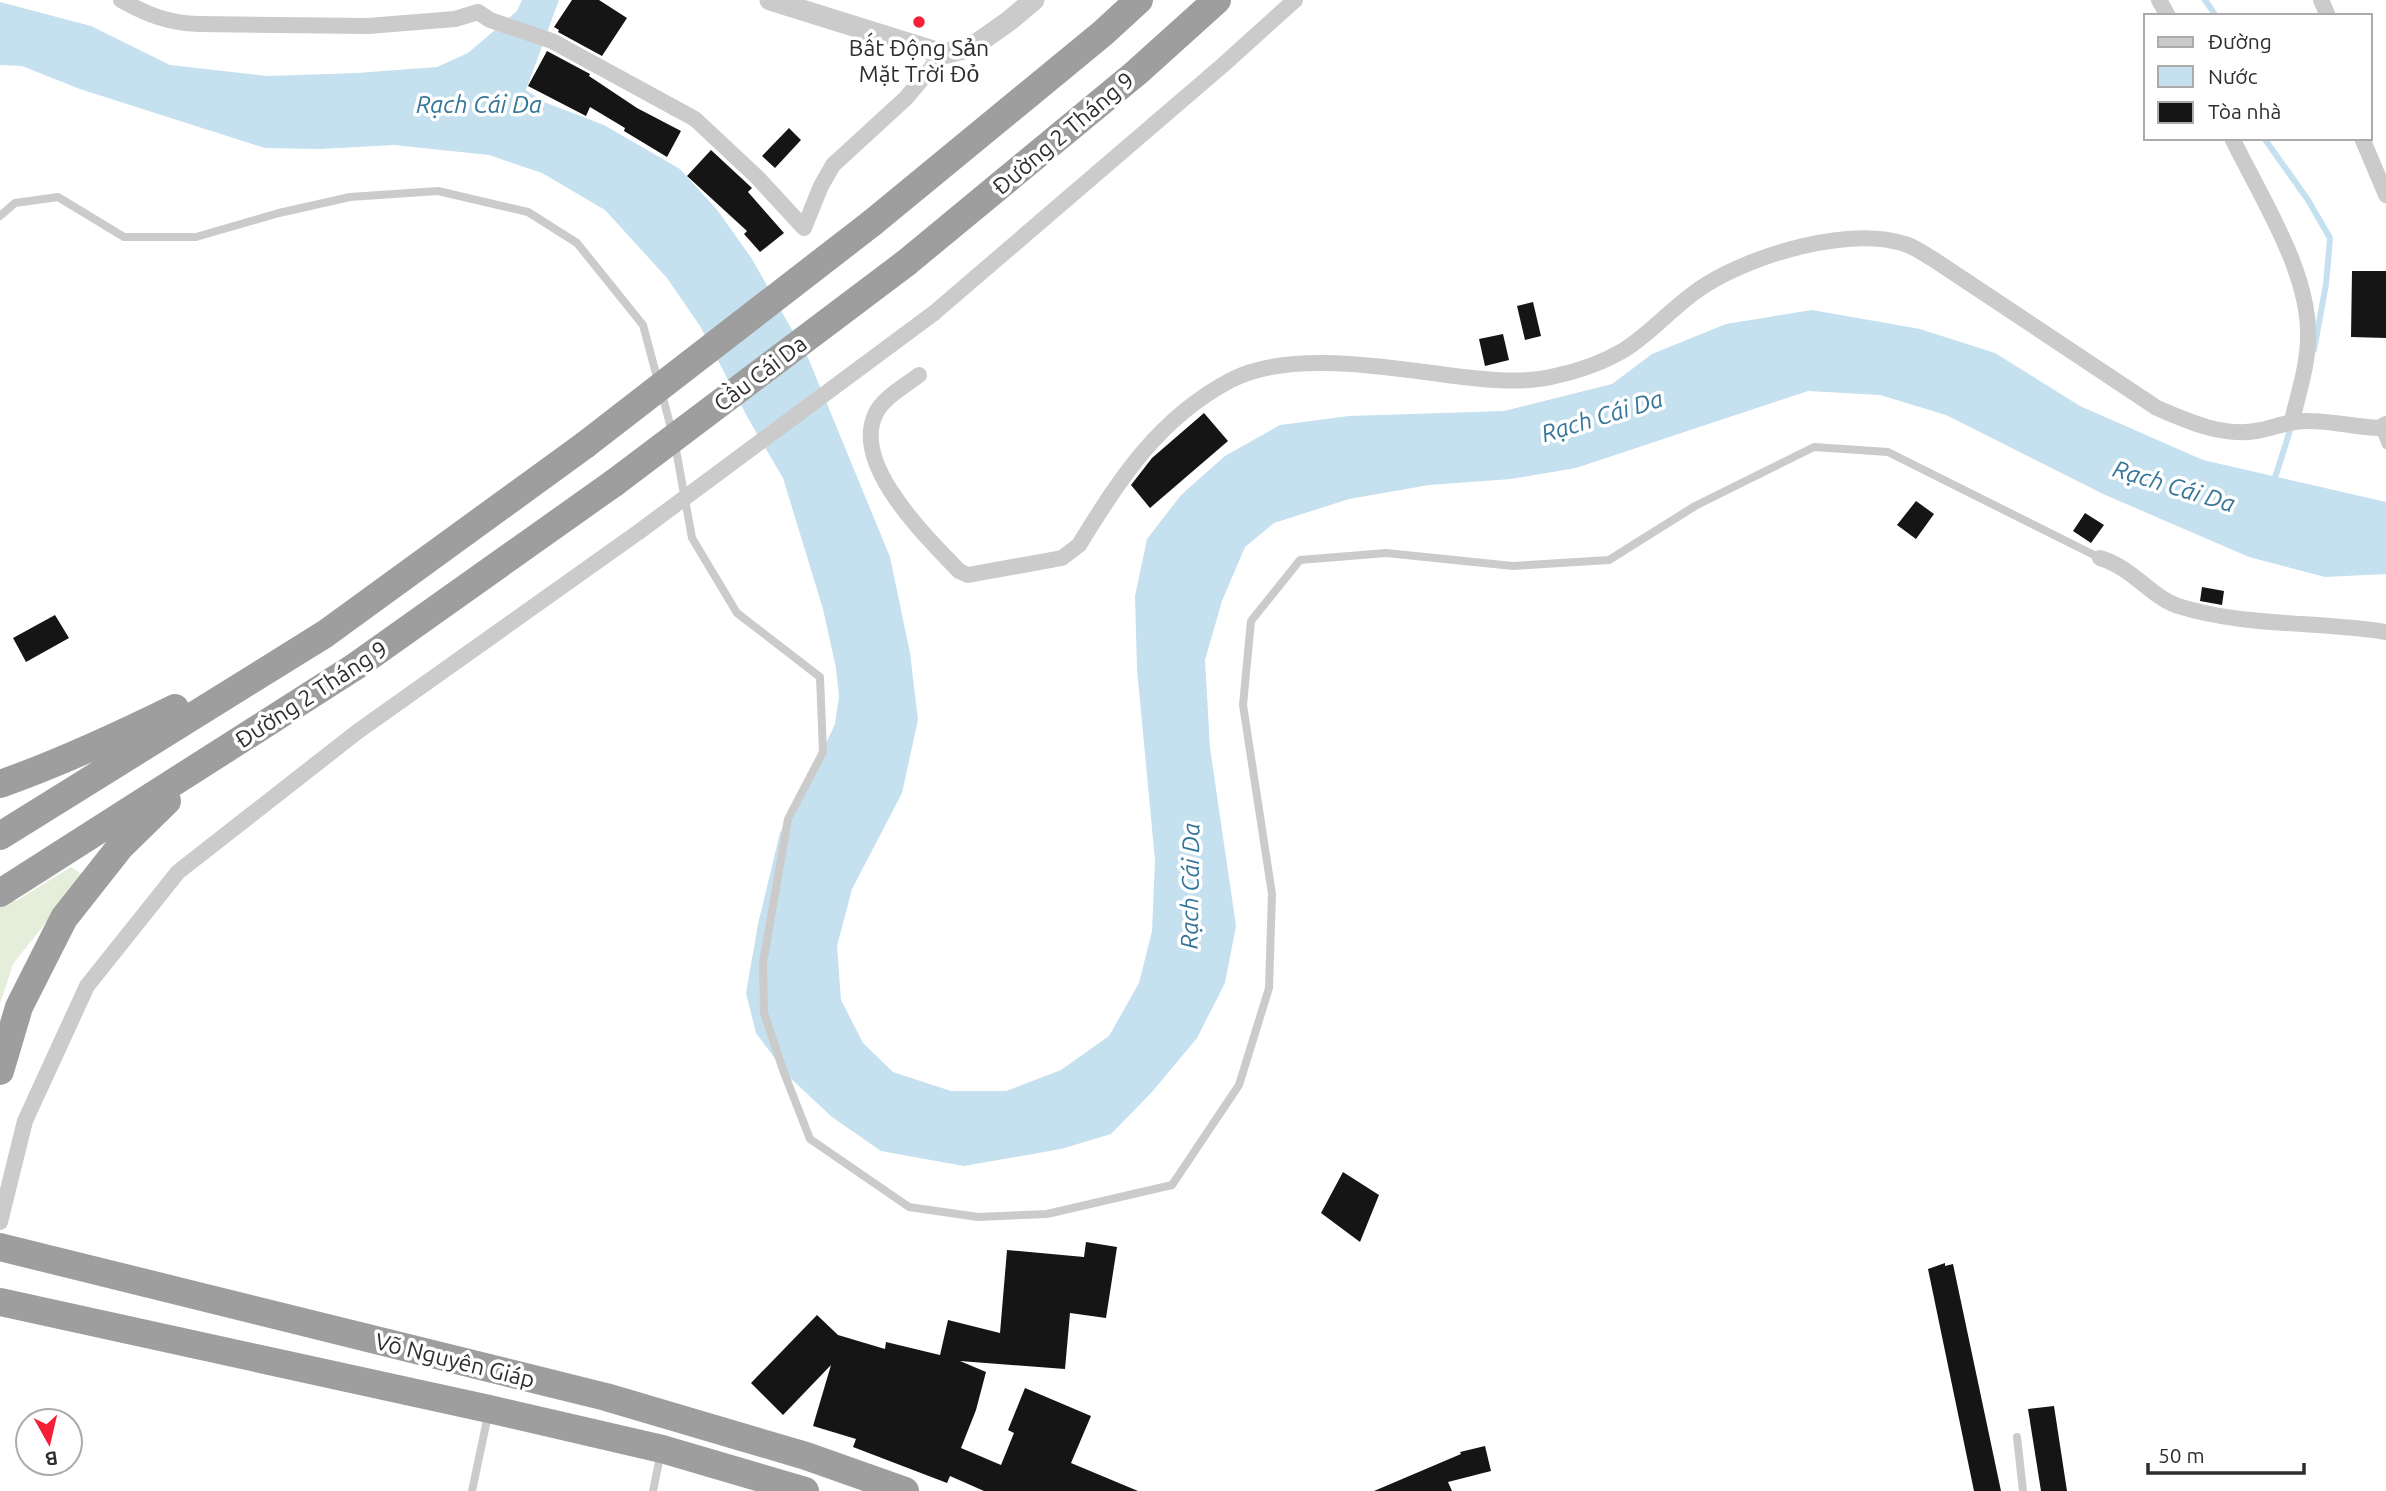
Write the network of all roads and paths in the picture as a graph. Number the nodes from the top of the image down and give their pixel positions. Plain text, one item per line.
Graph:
1 (121, 0) edge
2 (771, 0) edge
3 (1034, 0) edge
4 (1139, 0) edge
5 (1217, 0) edge
6 (1295, 0) edge
7 (943, 54) junction
8 (2233, 140) edge
9 (2363, 140) edge
10 (2386, 195) edge
11 (0, 216) edge
12 (906, 263) joint
13 (919, 374) dead end
14 (2292, 421) junction
15 (2382, 426) edge
16 (2386, 445) edge
17 (614, 482) joint
18 (2100, 558) joint
19 (2386, 632) edge
20 (325, 634) junction
21 (356, 666) junction
22 (0, 784) edge
23 (0, 836) edge
24 (0, 893) edge
25 (0, 1071) edge
26 (0, 1222) edge
27 (0, 1247) edge
28 (0, 1302) edge
29 (489, 1409) junction
30 (2017, 1437) dead end
31 (662, 1449) junction
32 (472, 1491) edge
33 (653, 1491) edge
34 (805, 1491) edge
35 (905, 1491) edge
36 (2023, 1491) edge

1 - 7 street
2 - 7 street
3 - 7 street
4 - 20 highway, Đường 2 Tháng 9, bridge
5 - 12 highway, Đường 2 Tháng 9
6 - 26 street, bridge
8 - 14 street
9 - 10 street
11 - 18 lane
12 - 17 highway, Cầu Cái Da, bridge
13 - 14 street
14 - 15 street
15 - 16 lane
17 - 21 highway, Đường 2 Tháng 9
18 - 19 street
20 - 22 highway
20 - 23 highway, Đường 2 Tháng 9
21 - 24 highway, Đường 2 Tháng 9
21 - 25 highway
27 - 35 highway, Võ Nguyên Giáp
28 - 29 highway, Võ Nguyên Giáp
29 - 31 highway, Võ Nguyên Giáp
29 - 32 lane
30 - 36 lane
31 - 33 lane
31 - 34 highway, Võ Nguyên Giáp

